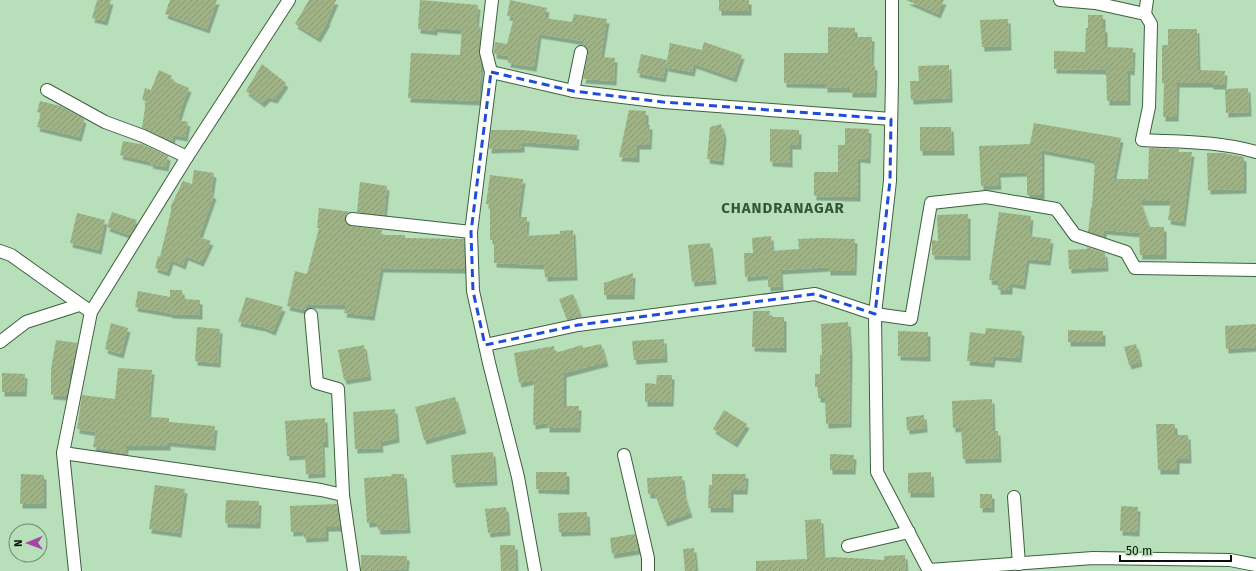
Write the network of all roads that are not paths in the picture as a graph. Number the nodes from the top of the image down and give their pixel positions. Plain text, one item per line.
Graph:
1 (289, 0) edge
2 (492, 0) edge
3 (892, 0) edge
4 (1060, 0) edge
5 (1147, 0) edge
6 (1145, 14) junction
7 (581, 52) dead end
8 (491, 72) junction
9 (47, 90) dead end
10 (573, 91) junction
11 (891, 119) junction
12 (1256, 152) edge
13 (187, 157) junction
14 (352, 219) dead end
15 (471, 232) junction
16 (0, 251) edge
17 (1256, 270) edge
18 (79, 305) junction
19 (91, 312) junction
20 (875, 314) junction
21 (311, 315) dead end
22 (0, 342) edge
23 (485, 345) junction
24 (63, 453) junction
25 (624, 455) dead end
26 (343, 495) junction
27 (1014, 497) dead end
28 (909, 532) junction
29 (848, 546) dead end
30 (1019, 564) junction
31 (1256, 565) edge
32 (929, 570) edge
33 (75, 571) edge
34 (354, 571) edge
35 (535, 571) edge
36 (648, 571) edge

1 - 13 street
2 - 8 street
3 - 11 street
4 - 6 street
5 - 6 street
6 - 12 street
7 - 10 street
8 - 10 street
8 - 15 street
9 - 13 street
10 - 11 street
11 - 20 street
13 - 19 street
14 - 15 street
15 - 23 street
16 - 18 street
17 - 20 street
18 - 19 street
18 - 22 street
19 - 24 street
20 - 23 street
20 - 28 street
21 - 26 street
23 - 35 street
24 - 26 street
24 - 33 street
25 - 36 street
26 - 34 street
27 - 30 street
28 - 29 street
28 - 32 street
30 - 31 street
30 - 32 street

